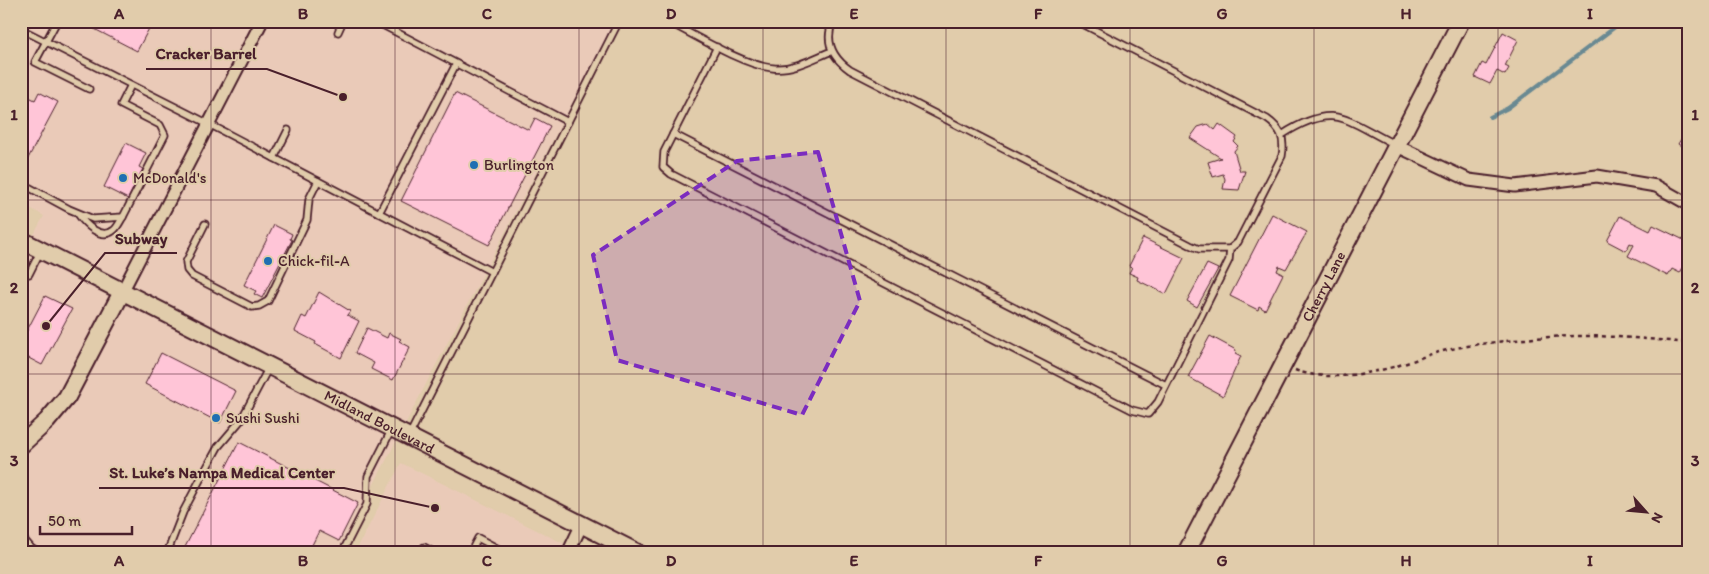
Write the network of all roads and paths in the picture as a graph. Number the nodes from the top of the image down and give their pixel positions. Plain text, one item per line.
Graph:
1 (57, 21) edge
2 (262, 21) edge
3 (343, 21) edge
4 (375, 21) edge
5 (619, 21) edge
6 (667, 21) edge
7 (833, 21) edge
8 (1077, 21) edge
9 (1461, 21) edge
10 (21, 29) edge
11 (338, 32) dead end
12 (46, 41) junction
13 (717, 46) junction
14 (832, 51) junction
15 (456, 64) junction
16 (132, 85) junction
17 (89, 89) dead end
18 (568, 122) junction
19 (209, 124) junction
20 (288, 130) dead end
21 (673, 134) junction
22 (1282, 135) junction
23 (1397, 146) junction
24 (274, 158) junction
25 (318, 181) junction
26 (21, 183) edge
27 (1688, 204) edge
28 (77, 212) junction
29 (379, 213) junction
30 (123, 217) junction
31 (205, 224) dead end
32 (21, 240) edge
33 (1230, 249) junction
34 (41, 250) junction
35 (492, 272) junction
36 (29, 274) dead end
37 (122, 292) junction
38 (1688, 343) edge
39 (1283, 365) junction
40 (269, 367) junction
41 (1166, 385) junction
42 (392, 428) junction
43 (409, 437) junction
44 (21, 445) edge
45 (582, 524) junction
46 (21, 536) edge
47 (31, 548) junction
48 (25, 553) edge
49 (39, 553) edge
50 (167, 553) edge
51 (342, 553) edge
52 (422, 553) edge
53 (435, 553) edge
54 (470, 553) edge
55 (506, 553) edge
56 (568, 553) edge
57 (638, 553) edge
58 (1186, 553) edge

1 - 12 lane
2 - 19 street
3 - 11 lane
4 - 15 lane
5 - 18 lane
6 - 13 lane
7 - 14 lane
8 - 22 lane
9 - 23 main road, Cherry Lane
10 - 12 lane
12 - 16 lane
12 - 17 lane
13 - 14 lane
13 - 21 lane
14 - 33 lane
15 - 18 lane
15 - 29 lane
16 - 19 lane
16 - 30 lane
18 - 35 lane
19 - 24 lane
19 - 37 street
20 - 24 lane
21 - 41 lane
21 - 41 lane
22 - 23 lane
22 - 33 lane
23 - 27 street
23 - 39 main road, Cherry Lane
24 - 25 lane
25 - 29 lane
25 - 31 lane
26 - 28 lane
28 - 30 lane
28 - 30 lane
29 - 35 lane
32 - 34 main road, Midland Boulevard
33 - 41 lane
34 - 36 lane
34 - 37 main road, Midland Boulevard
35 - 43 lane
37 - 40 main road, Midland Boulevard
37 - 44 main road
38 - 39 path
39 - 58 main road, Cherry Lane
40 - 42 main road, Midland Boulevard
40 - 50 lane
42 - 43 main road, Midland Boulevard
42 - 51 lane
43 - 45 main road, Midland Boulevard
45 - 56 street
45 - 57 main road, Midland Boulevard
46 - 47 lane
47 - 48 lane
47 - 49 lane
52 - 53 lane
54 - 55 lane

